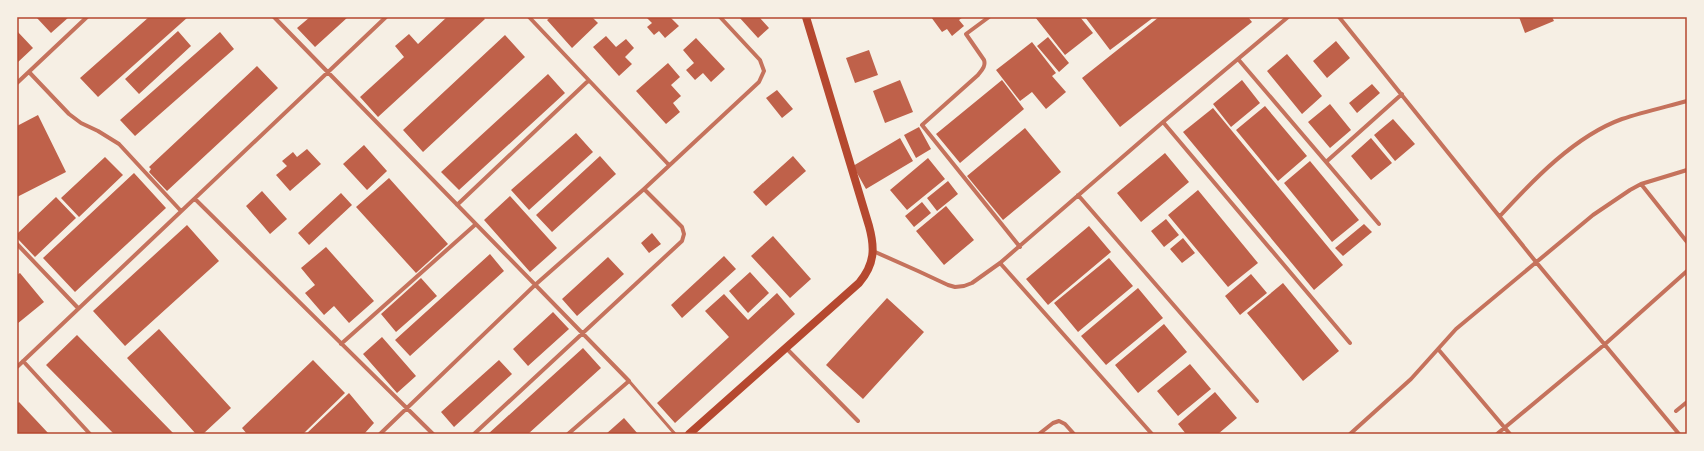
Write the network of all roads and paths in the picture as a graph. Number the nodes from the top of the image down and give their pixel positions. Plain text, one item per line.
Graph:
1 (87, 17) edge
2 (274, 17) edge
3 (386, 17) edge
4 (529, 17) edge
5 (720, 17) edge
6 (806, 17) edge
7 (989, 17) edge
8 (1288, 17) edge
9 (1339, 17) edge
10 (1238, 59) junction
11 (29, 72) junction
12 (328, 72) junction
13 (588, 81) junction
14 (17, 83) edge
15 (1402, 94) junction
16 (1687, 101) edge
17 (1163, 122) junction
18 (1326, 162) junction
19 (669, 165) junction
20 (1687, 170) edge
21 (1641, 184) junction
22 (644, 188) junction
23 (1078, 195) junction
24 (195, 200) junction
25 (457, 205) junction
26 (182, 211) junction
27 (1500, 216) junction
28 (476, 224) junction
29 (1379, 224) dead end
30 (1687, 242) edge
31 (17, 244) edge
32 (1020, 247) junction
33 (873, 251) junction
34 (1536, 262) junction
35 (1000, 264) junction
36 (1687, 271) edge
37 (535, 285) junction
38 (78, 308) junction
39 (582, 334) junction
40 (1350, 343) dead end
41 (341, 344) junction
42 (1604, 345) junction
43 (786, 348) junction
44 (1438, 349) junction
45 (23, 361) junction
46 (17, 367) edge
47 (629, 382) junction
48 (1257, 402) dead end
49 (1687, 402) edge
50 (407, 408) junction
51 (1676, 411) dead end
52 (858, 421) dead end
53 (1504, 428) junction
54 (90, 434) edge
55 (380, 434) edge
56 (433, 434) edge
57 (474, 434) edge
58 (568, 434) edge
59 (675, 434) edge
60 (689, 434) edge
61 (1039, 434) edge
62 (1074, 434) edge
63 (1152, 434) edge
64 (1350, 434) edge
65 (1497, 434) edge
66 (1510, 434) edge
67 (1679, 434) edge

1 - 11 street
2 - 12 street
3 - 12 street
4 - 13 street
5 - 19 street
6 - 33 main road
7 - 32 street
8 - 10 street
9 - 15 street
10 - 17 street
10 - 18 street
11 - 14 street
11 - 26 street
12 - 24 street
12 - 25 street
13 - 19 street
13 - 25 street
15 - 18 street
15 - 27 street
16 - 27 street
17 - 23 street
17 - 40 street
18 - 29 street
19 - 22 street
20 - 21 street
21 - 30 street
21 - 34 street
22 - 37 street
22 - 39 street
23 - 32 street
23 - 48 street
24 - 26 street
24 - 41 street
25 - 28 street
26 - 38 street
27 - 34 street
28 - 37 street
28 - 41 street
31 - 38 street
32 - 35 street
33 - 35 street
33 - 43 main road
34 - 42 street
34 - 44 street
35 - 63 street
36 - 42 street
37 - 39 street
37 - 50 street
38 - 45 street
39 - 47 street
39 - 57 street
41 - 50 street
42 - 53 street
42 - 67 street
43 - 52 street
43 - 60 main road
44 - 53 street
44 - 64 street
45 - 46 street
45 - 54 street
47 - 58 street
47 - 59 lane
49 - 51 street
50 - 55 street
50 - 56 street
53 - 65 street
53 - 66 street
61 - 62 street

